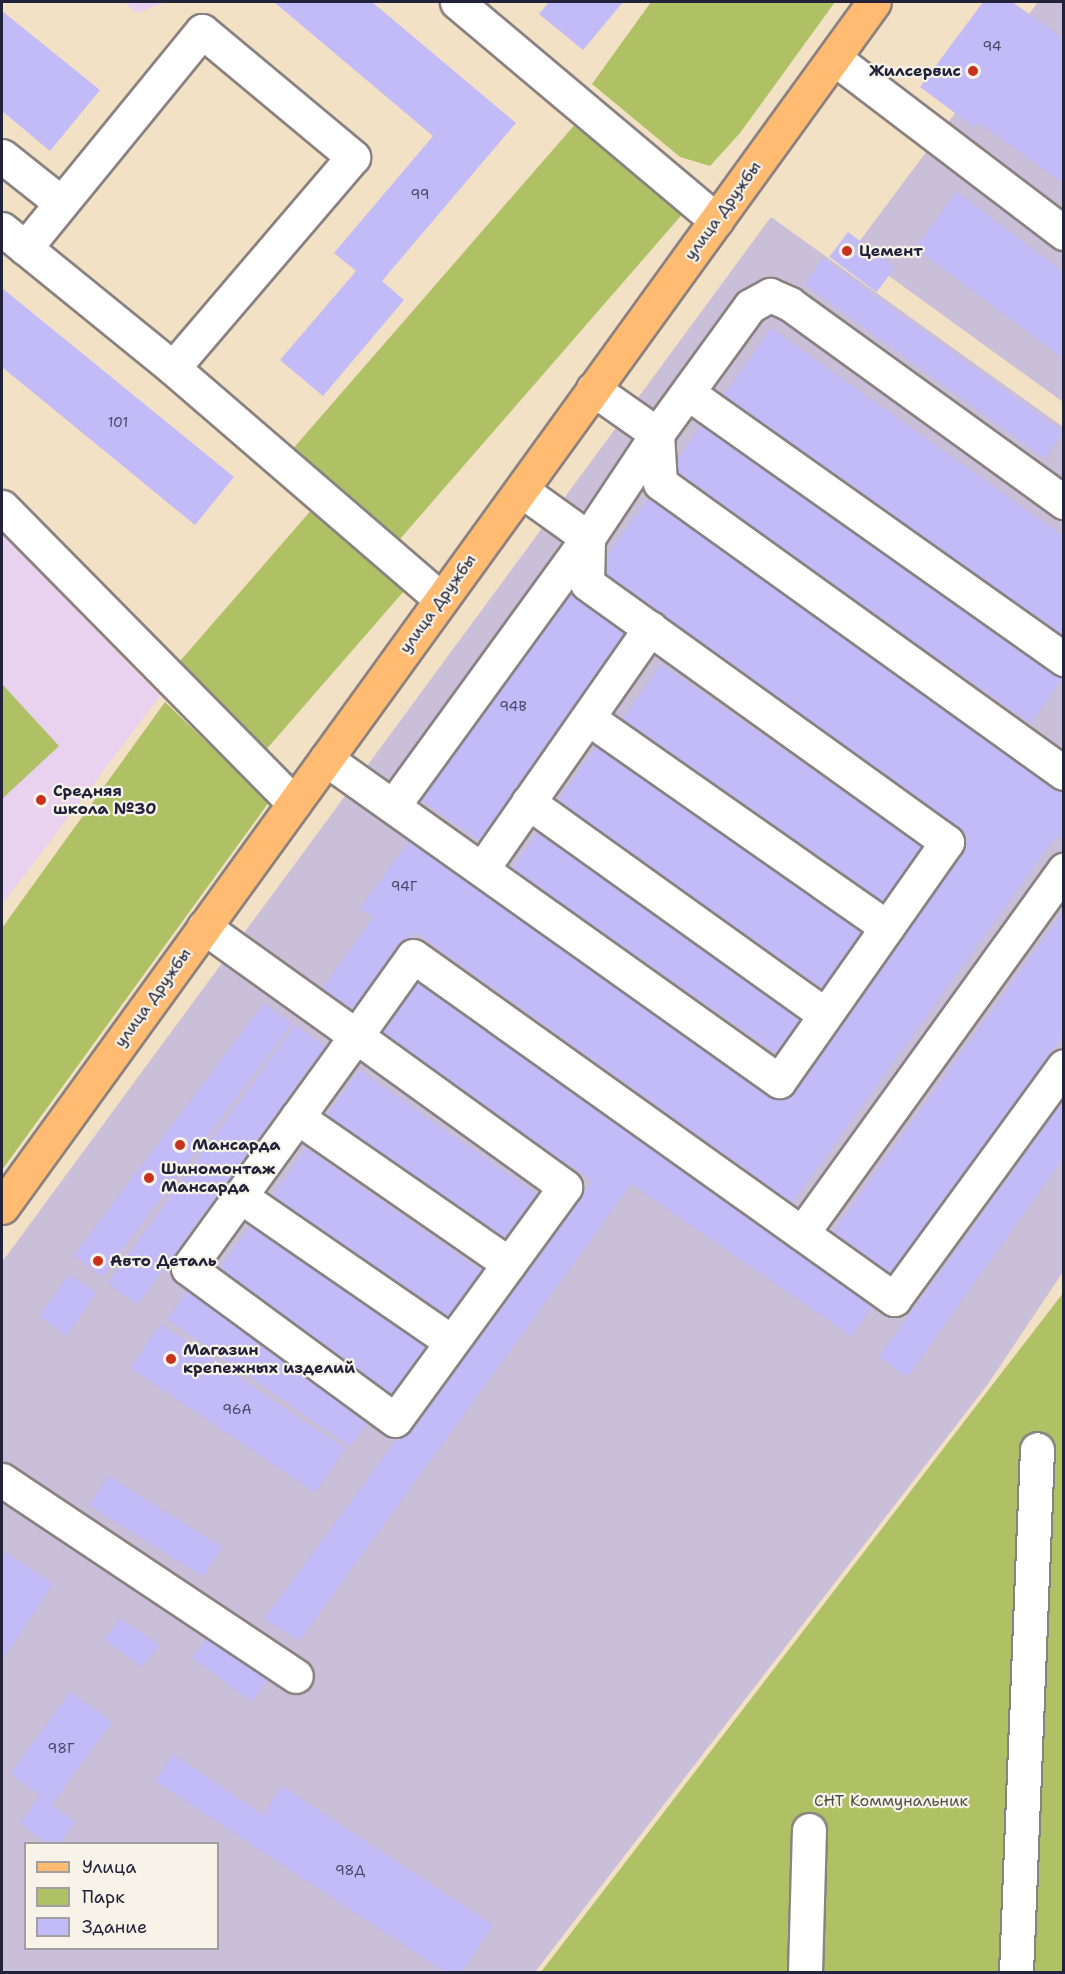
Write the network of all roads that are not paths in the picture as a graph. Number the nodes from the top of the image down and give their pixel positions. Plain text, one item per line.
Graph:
1 (457, 2) edge
2 (874, 2) edge
3 (834, 58) junction
4 (2, 156) edge
5 (61, 203) junction
6 (716, 220) junction
7 (1064, 233) edge
8 (13, 238) edge
9 (172, 368) junction
10 (593, 389) junction
11 (688, 393) junction
12 (657, 434) junction
13 (521, 490) junction
14 (1064, 502) edge
15 (2, 507) edge
16 (588, 538) junction
17 (441, 599) junction
18 (651, 628) junction
19 (1064, 659) edge
20 (588, 718) junction
21 (326, 759) junction
22 (1064, 773) edge
23 (528, 802) junction
24 (294, 803) junction
25 (393, 806) junction
26 (482, 869) junction
27 (1064, 870) edge
28 (204, 927) junction
29 (887, 927) junction
30 (825, 1015) junction
31 (356, 1036) junction
32 (1064, 1066) edge
33 (297, 1117) junction
34 (240, 1196) junction
35 (2, 1207) edge
36 (802, 1233) junction
37 (509, 1264) junction
38 (452, 1342) junction
39 (1037, 1449) dead end
40 (2, 1480) edge
41 (296, 1676) dead end
42 (809, 1830) dead end
43 (805, 1972) edge
44 (1016, 1972) edge

1 - 6 lane
2 - 3 main road, улица Дружбы
3 - 6 main road, улица Дружбы
3 - 7 lane
4 - 5 lane
5 - 8 lane
5 - 9 lane
6 - 10 main road, улица Дружбы
8 - 9 lane
9 - 17 lane
10 - 12 lane
10 - 13 main road, улица Дружбы
11 - 12 lane
11 - 14 lane
11 - 19 lane
12 - 16 lane
12 - 22 lane
13 - 16 lane
13 - 17 main road, улица Дружбы
15 - 24 lane
16 - 18 lane
16 - 25 lane
17 - 21 main road, улица Дружбы
18 - 20 lane
18 - 29 lane
20 - 23 lane
20 - 29 lane
21 - 24 main road, улица Дружбы
21 - 25 lane
23 - 26 lane
23 - 30 lane
24 - 28 main road, улица Дружбы
25 - 26 lane
26 - 30 lane
27 - 36 lane
28 - 31 lane
28 - 35 main road, улица Дружбы
29 - 30 lane
31 - 33 lane
31 - 36 lane
31 - 37 lane
32 - 36 lane
33 - 34 lane
33 - 37 lane
34 - 38 lane
34 - 38 lane
37 - 38 lane
39 - 44 lane
40 - 41 lane
42 - 43 lane

